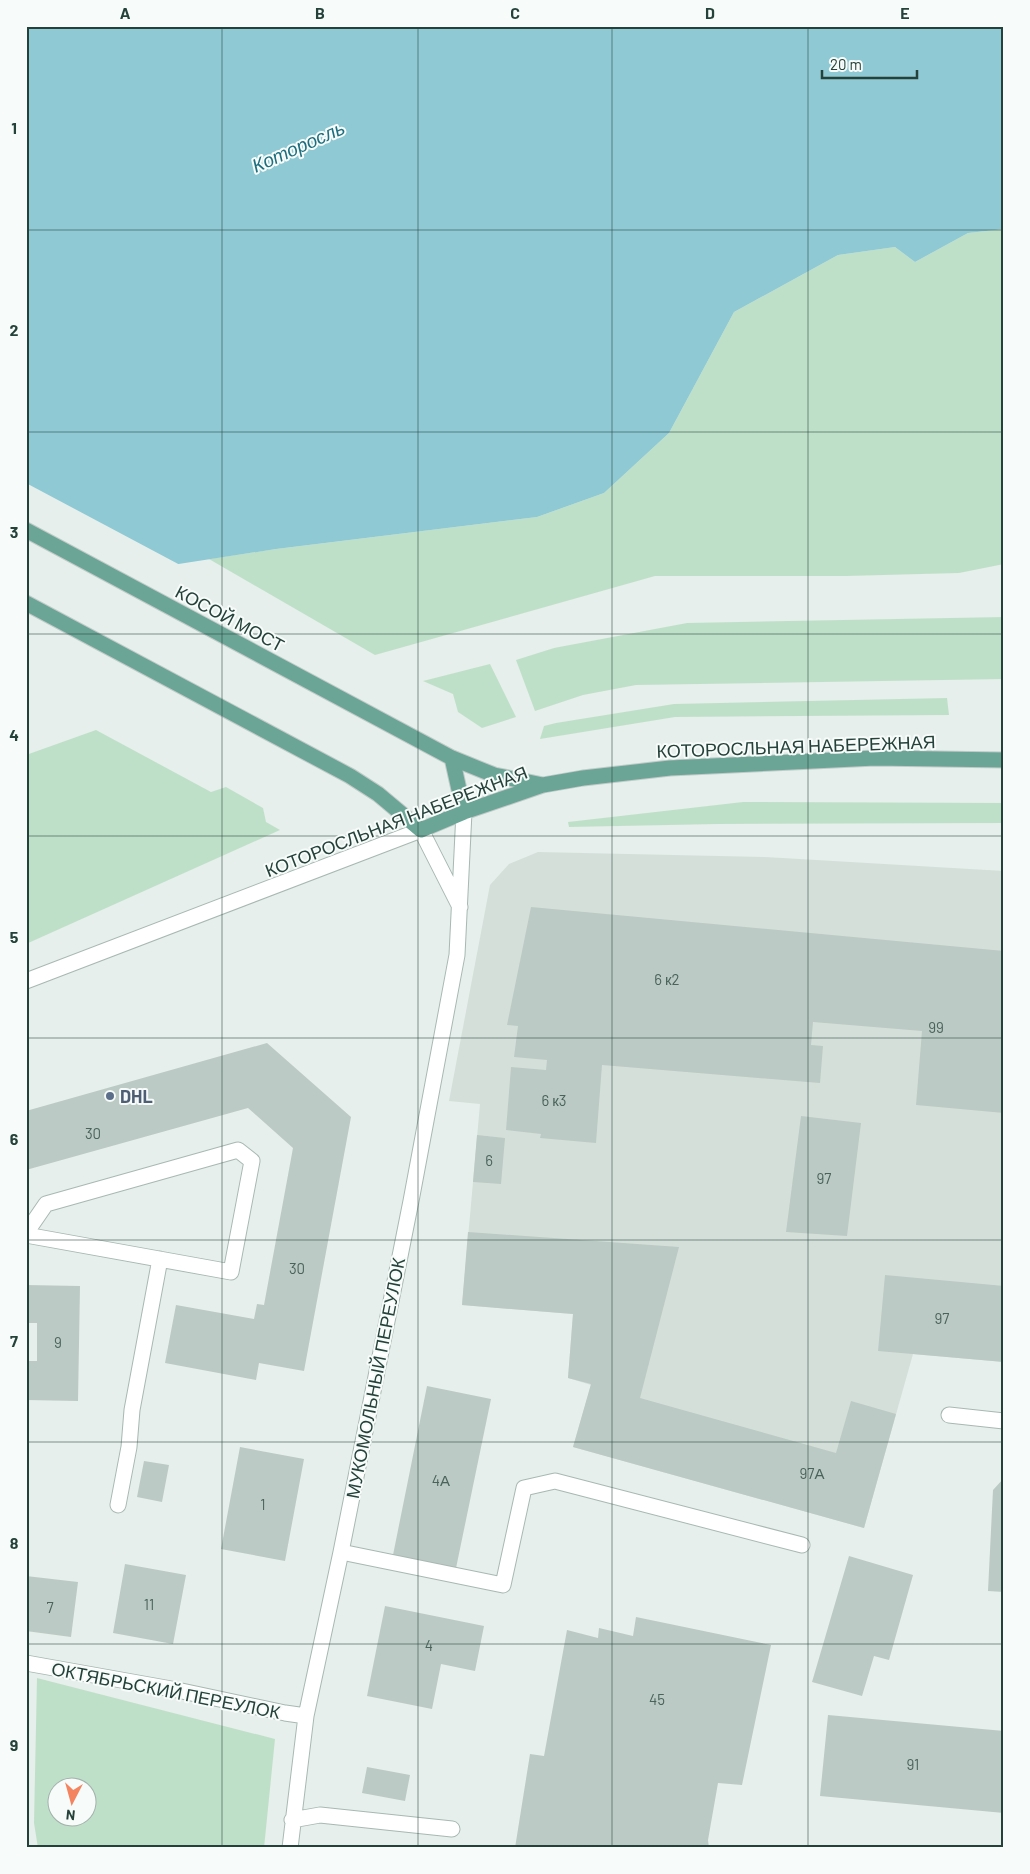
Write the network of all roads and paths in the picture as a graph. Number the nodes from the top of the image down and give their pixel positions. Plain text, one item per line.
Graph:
1 (26, 530) edge
2 (26, 603) edge
3 (452, 758) junction
4 (1004, 760) edge
5 (543, 785) junction
6 (464, 812) junction
7 (422, 830) junction
8 (460, 908) junction
9 (26, 981) edge
10 (26, 1234) edge
11 (160, 1259) junction
12 (949, 1415) dead end
13 (1004, 1420) edge
14 (118, 1505) dead end
15 (802, 1545) dead end
16 (341, 1552) junction
17 (26, 1663) edge
18 (306, 1716) junction
19 (292, 1820) junction
20 (452, 1829) dead end
21 (290, 1848) edge

1 - 3 main road, КОСОЙ МОСТ
2 - 7 main road
3 - 5 main road, КОСОЙ МОСТ
3 - 6 main road
4 - 5 main road, КОТОРОСЛЬНАЯ НАБЕРЕЖНАЯ
5 - 6 main road, КОТОРОСЛЬНАЯ НАБЕРЕЖНАЯ
6 - 7 main road, КОТОРОСЛЬНАЯ НАБЕРЕЖНАЯ
6 - 8 street, МУКОМОЛЬНЫЙ ПЕРЕУЛОК
7 - 8 street, МУКОМОЛЬНЫЙ ПЕРЕУЛОК
7 - 9 street, КОТОРОСЛЬНАЯ НАБЕРЕЖНАЯ
8 - 16 street, МУКОМОЛЬНЫЙ ПЕРЕУЛОК
10 - 11 street
10 - 11 street
11 - 14 street
12 - 13 street
15 - 16 street
16 - 18 street, МУКОМОЛЬНЫЙ ПЕРЕУЛОК
17 - 18 street, ОКТЯБРЬСКИЙ ПЕРЕУЛОК
18 - 19 street, МУКОМОЛЬНЫЙ ПЕРЕУЛОК
19 - 20 street
19 - 21 street, МУКОМОЛЬНЫЙ ПЕРЕУЛОК

